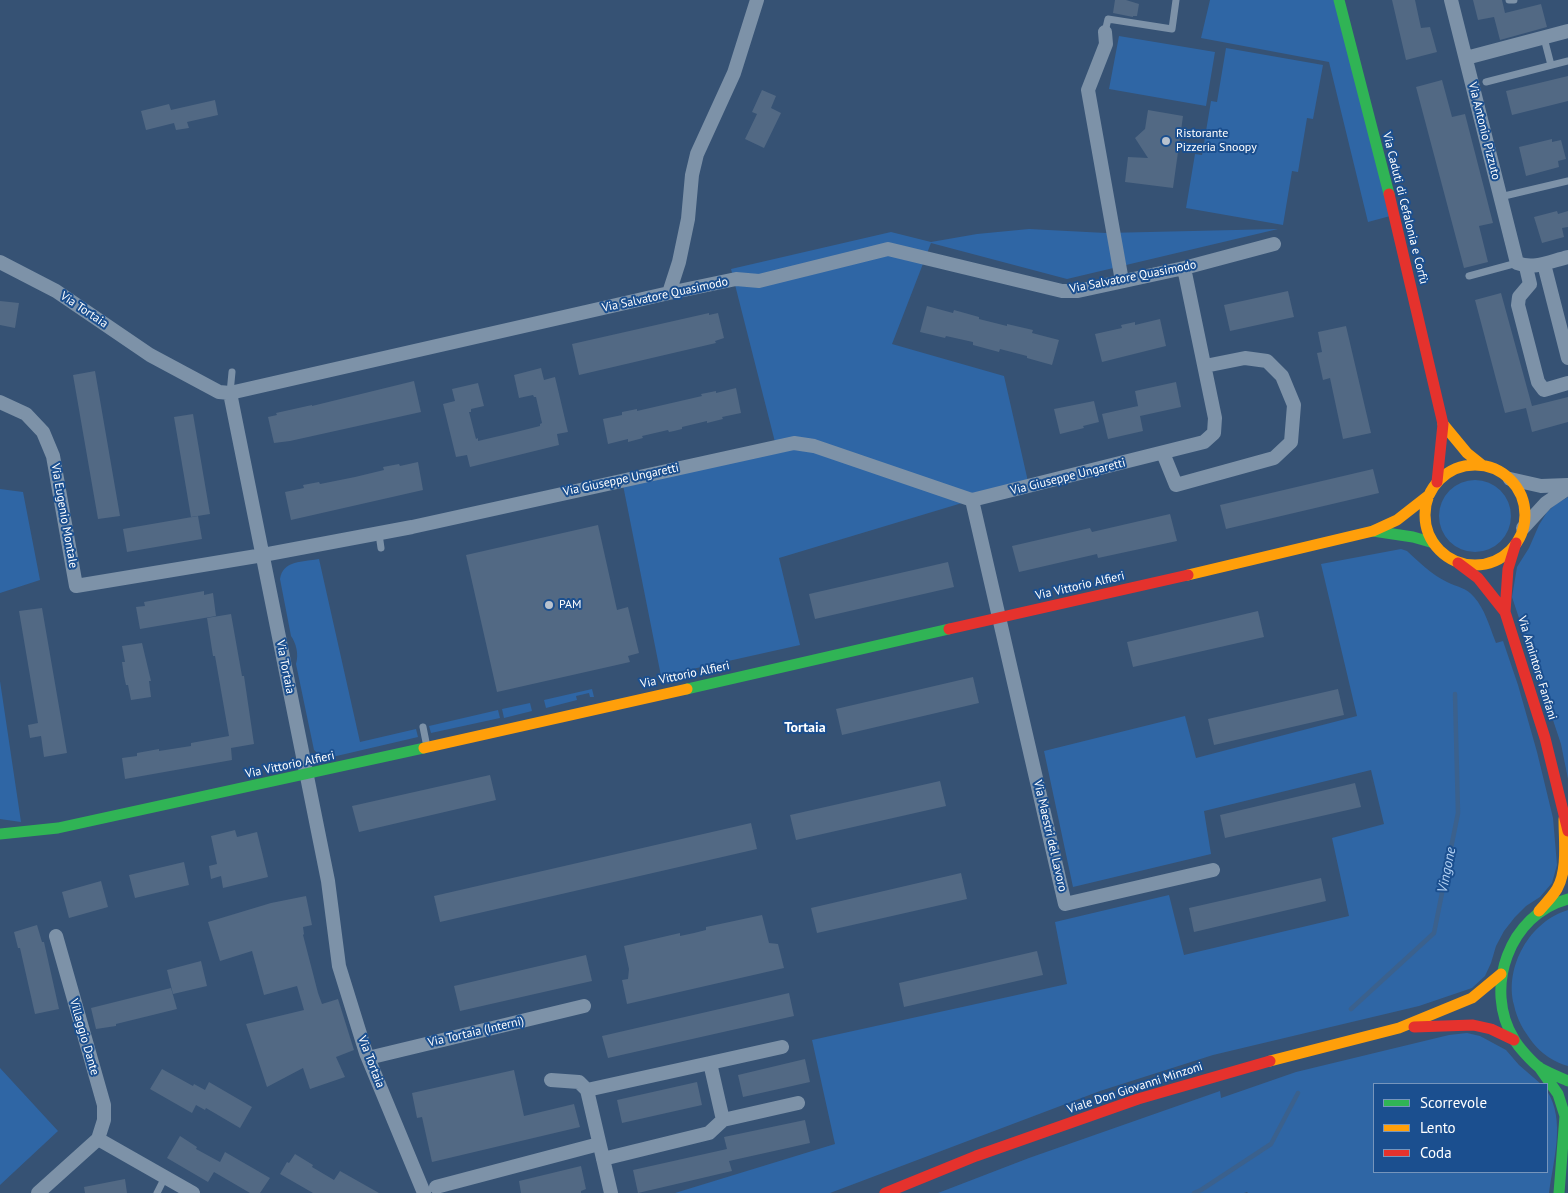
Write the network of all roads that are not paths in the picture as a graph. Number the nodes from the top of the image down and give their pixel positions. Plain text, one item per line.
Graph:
1 (756, 0) edge
2 (1176, 0) edge
3 (1339, 0) edge
4 (1451, 0) edge
5 (1509, 0) edge
6 (1514, 0) edge
7 (1105, 32) joint
8 (1568, 32) edge
9 (1544, 38) junction
10 (1466, 58) junction
11 (1568, 61) edge
12 (1551, 65) junction
13 (1486, 82) dead end
14 (1568, 180) edge
15 (1500, 197) junction
16 (1274, 244) dead end
17 (1568, 257) edge
18 (0, 262) edge
19 (1544, 264) junction
20 (1522, 265) junction
21 (1184, 268) junction
22 (1469, 276) dead end
23 (1122, 282) junction
24 (668, 293) junction
25 (1568, 358) edge
26 (1204, 366) junction
27 (232, 372) dead end
28 (1568, 383) edge
29 (230, 393) junction
30 (0, 402) edge
31 (1443, 424) junction
32 (1163, 453) junction
33 (1482, 465) junction
34 (1510, 479) junction
35 (1437, 482) junction
36 (1568, 484) edge
37 (1568, 488) edge
38 (1429, 495) junction
39 (972, 500) junction
40 (1523, 528) junction
41 (1373, 532) junction
42 (379, 534) junction
43 (1517, 542) junction
44 (1434, 543) junction
45 (381, 548) dead end
46 (263, 555) junction
47 (1457, 562) junction
48 (1505, 612) junction
49 (1000, 619) junction
50 (422, 727) dead end
51 (427, 747) junction
52 (306, 775) junction
53 (1564, 819) junction
54 (1568, 832) edge
55 (0, 834) edge
56 (1214, 870) dead end
57 (1568, 899) edge
58 (1537, 914) junction
59 (56, 936) dead end
60 (1501, 974) junction
61 (584, 1006) dead end
62 (1399, 1028) junction
63 (1514, 1040) junction
64 (782, 1046) dead end
65 (368, 1058) junction
66 (710, 1063) junction
67 (1539, 1067) junction
68 (550, 1080) dead end
69 (1568, 1081) edge
70 (587, 1090) junction
71 (798, 1103) dead end
72 (723, 1120) junction
73 (98, 1139) junction
74 (599, 1144) junction
75 (604, 1159) junction
76 (165, 1177) junction
77 (430, 1190) edge
78 (38, 1193) edge
79 (157, 1193) edge
80 (193, 1193) edge
81 (611, 1193) edge
82 (885, 1193) edge
83 (1559, 1193) edge

1 - 24 street
2 - 7 lane
3 - 31 street, Via Caduti di Cefalonia e Corfù
4 - 10 street, Via Antonio Pizzuto
5 - 6 lane
7 - 23 street
8 - 9 street
9 - 10 street
9 - 12 lane
10 - 15 street, Via Antonio Pizzuto
11 - 12 lane
12 - 13 lane
14 - 15 lane
15 - 20 street, Via Antonio Pizzuto
16 - 21 street, Via Salvatore Quasimodo
17 - 19 street
18 - 29 street, Via Tortaia
19 - 20 street
19 - 25 street
20 - 22 lane
20 - 28 street, Via Antonio Pizzuto
21 - 23 street, Via Salvatore Quasimodo
21 - 26 street, Via Giuseppe Ungaretti
23 - 24 street, Via Salvatore Quasimodo
24 - 29 street, Via Salvatore Quasimodo
26 - 32 street, Via Giuseppe Ungaretti
26 - 32 street
27 - 29 lane
29 - 46 street, Via Tortaia
30 - 46 street, Via Eugenio Montale
31 - 33 street, Via Caduti di Cefalonia e Corfù
31 - 35 street, Via Caduti di Cefalonia e Corfù
32 - 39 street, Via Giuseppe Ungaretti
33 - 34 street
33 - 35 street, Via Amintore Fanfani
34 - 36 street
34 - 40 street, Via Amintore Fanfani
35 - 38 street, Via Amintore Fanfani
37 - 40 street
38 - 41 street, Via Vittorio Alfieri
38 - 44 street, Via Amintore Fanfani
39 - 42 street, Via Giuseppe Ungaretti
39 - 49 street
40 - 43 street, Via Amintore Fanfani
41 - 44 street, Via Vittorio Alfieri
41 - 49 street, Via Vittorio Alfieri
42 - 45 lane
42 - 46 street, Via Giuseppe Ungaretti
43 - 47 street, Via Amintore Fanfani
43 - 48 street, Via Amintore Fanfani
44 - 47 street, Via Amintore Fanfani
46 - 52 street, Via Tortaia
47 - 48 street, Via Amintore Fanfani
48 - 53 street, Via Amintore Fanfani
49 - 51 street, Via Vittorio Alfieri
49 - 56 street, Via Maestri del Lavoro
50 - 51 lane
51 - 52 street, Via Vittorio Alfieri
52 - 55 street, Via Vittorio Alfieri
52 - 65 street, Via Tortaia
53 - 54 street, Via Amintore Fanfani
53 - 58 street, Via Amintore Fanfani
57 - 58 street
58 - 60 street, Via Amintore Fanfani
59 - 73 street, Villaggio Dante
60 - 62 street, Viale Don Giovanni Minzoni
60 - 63 street
61 - 65 street, Via Tortaia (Interni)
62 - 63 street, Viale Don Giovanni Minzoni
62 - 82 street, Viale Don Giovanni Minzoni
63 - 67 street
64 - 66 street
65 - 77 street, Via Tortaia
66 - 70 street
66 - 72 street
67 - 69 street
67 - 83 street
68 - 70 street
70 - 74 street
71 - 72 street
72 - 75 street
73 - 76 street
73 - 78 street
74 - 75 street
74 - 77 street
75 - 81 street
76 - 79 lane
76 - 80 street

